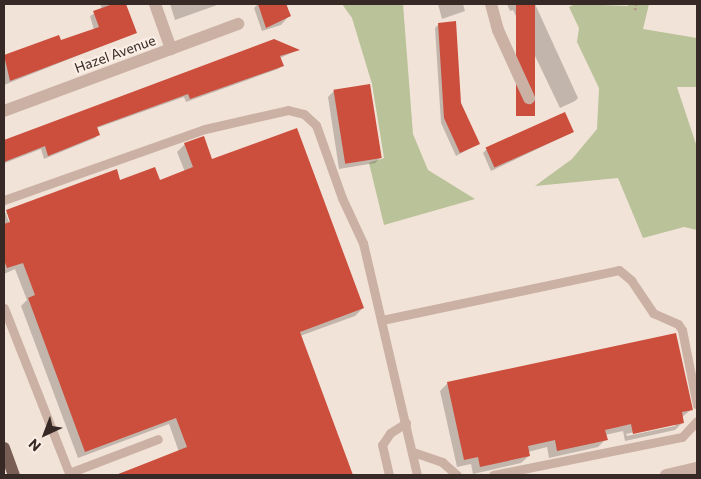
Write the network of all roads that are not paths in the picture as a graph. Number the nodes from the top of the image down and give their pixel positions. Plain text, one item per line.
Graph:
1 (155, 4) edge
2 (490, 4) edge
3 (238, 24) dead end
4 (171, 49) junction
5 (528, 98) dead end
6 (4, 112) edge
7 (4, 200) edge
8 (4, 308) edge
9 (382, 320) junction
10 (697, 405) edge
11 (697, 420) edge
12 (406, 423) junction
13 (158, 440) dead end
14 (4, 448) edge
15 (412, 452) junction
16 (697, 468) edge
17 (14, 475) edge
18 (389, 475) edge
19 (417, 475) edge
20 (457, 475) edge
21 (494, 475) edge
22 (666, 475) edge

1 - 4 street
2 - 5 street
3 - 4 street, Hazel Avenue
4 - 6 street, Hazel Avenue
7 - 9 lane
8 - 13 lane
9 - 10 lane
9 - 12 lane
11 - 21 lane
12 - 15 lane
12 - 18 lane
14 - 17 main road
15 - 19 lane
15 - 20 lane
16 - 22 street

